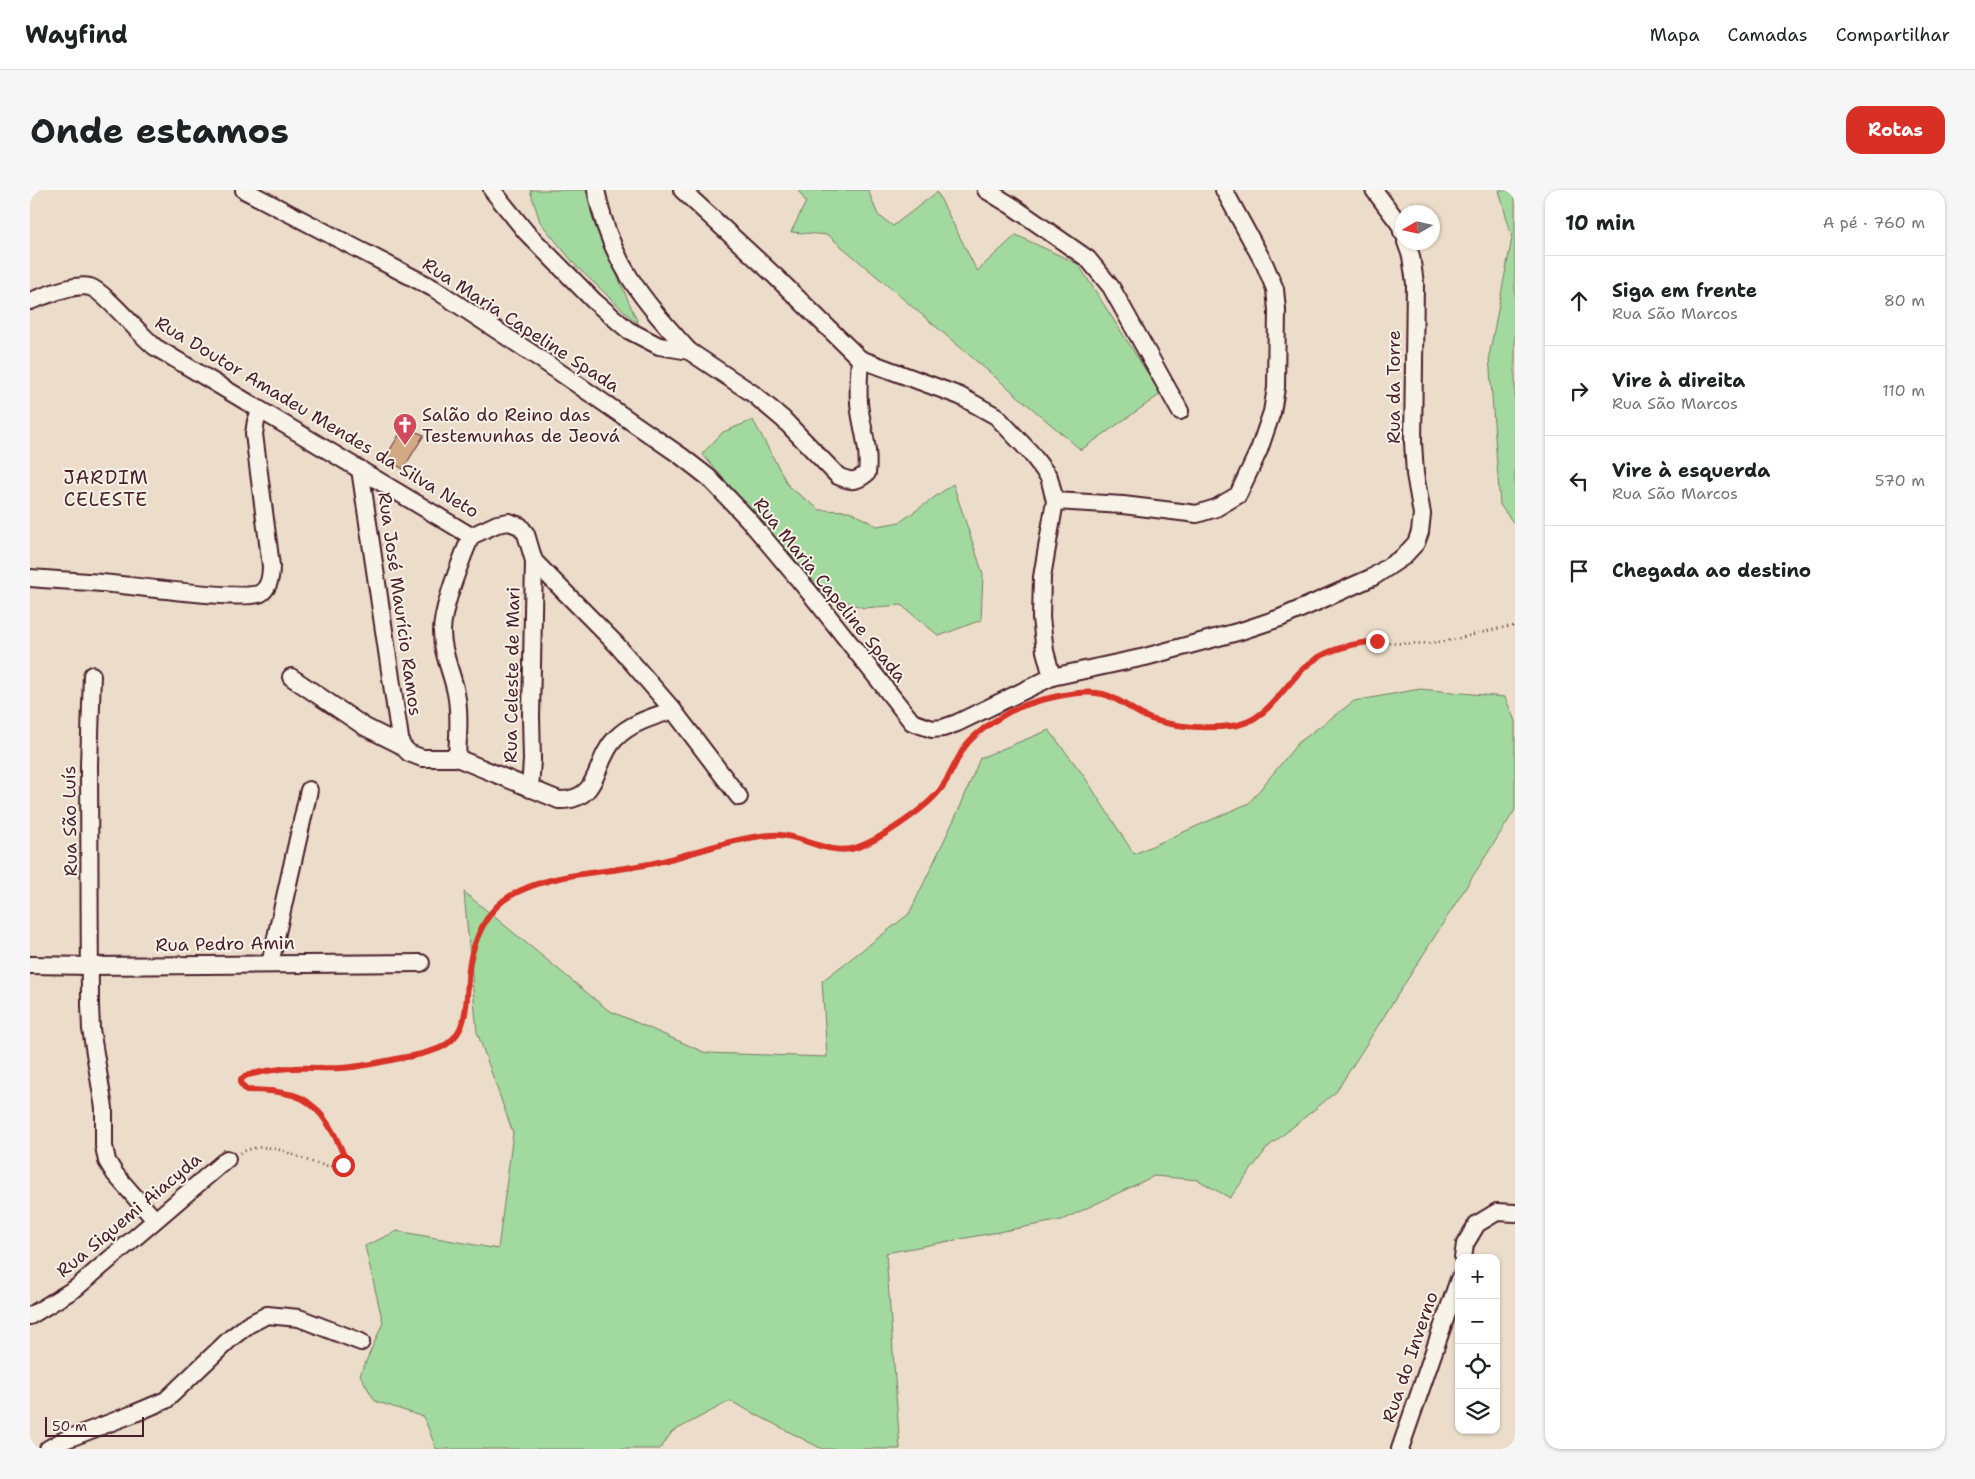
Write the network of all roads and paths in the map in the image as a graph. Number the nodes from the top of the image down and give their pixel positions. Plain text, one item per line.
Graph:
1 (244, 190) edge
2 (492, 190) edge
3 (596, 190) edge
4 (682, 190) edge
5 (986, 190) edge
6 (1224, 190) edge
7 (1374, 190) edge
8 (1395, 218) edge
9 (1409, 250) edge
10 (30, 301) edge
11 (689, 351) junction
12 (860, 359) junction
13 (261, 411) junction
14 (1180, 411) dead end
15 (360, 469) junction
16 (1055, 501) junction
17 (1420, 532) joint
18 (471, 536) junction
19 (534, 561) junction
20 (30, 578) edge
21 (1515, 626) edge
22 (92, 675) dead end
23 (291, 677) dead end
24 (1052, 678) junction
25 (1031, 704) dead end
26 (673, 710) junction
27 (996, 721) dead end
28 (401, 745) junction
29 (457, 758) junction
30 (530, 789) junction
31 (309, 790) dead end
32 (739, 798) dead end
33 (421, 963) dead end
34 (270, 964) junction
35 (30, 965) edge
36 (90, 966) junction
37 (227, 1159) joint
38 (1515, 1213) edge
39 (154, 1220) junction
40 (1464, 1254) edge
41 (1455, 1291) edge
42 (30, 1316) edge
43 (361, 1342) dead end
44 (48, 1449) edge
45 (1400, 1449) edge

1 - 24 street, Rua Maria Capeline Spada
2 - 11 street
3 - 11 street
4 - 12 street
5 - 14 street
6 - 16 street
7 - 8 street
9 - 17 street, Rua da Torre
10 - 13 street, Rua Doutor Amadeu Mendes da Silva Neto
11 - 12 street
12 - 16 street
13 - 15 street, Rua Doutor Amadeu Mendes da Silva Neto
13 - 20 street
15 - 18 street, Rua Doutor Amadeu Mendes da Silva Neto
15 - 28 street, Rua José Maurício Ramos
16 - 24 street
17 - 24 street, Rua Maria Capeline Spada
18 - 19 street, Rua Doutor Amadeu Mendes da Silva Neto
18 - 29 street
19 - 26 street, Rua Doutor Amadeu Mendes da Silva Neto
19 - 30 street, Rua Celeste de Mari
21 - 25 path
22 - 36 street, Rua São Luís
23 - 28 street
26 - 30 street
26 - 32 street, Rua Doutor Amadeu Mendes da Silva Neto
27 - 37 path
28 - 29 street
29 - 30 street
31 - 34 street
33 - 34 street, Rua Pedro Amin
34 - 36 street, Rua Pedro Amin
35 - 36 street, Rua Pedro Amin
36 - 39 street, Rua São Luís
37 - 39 street, Rua Siquemi Aiacyda
38 - 40 street
39 - 42 street, Rua Siquemi Aiacyda
41 - 45 street, Rua do Inverno
43 - 44 street

